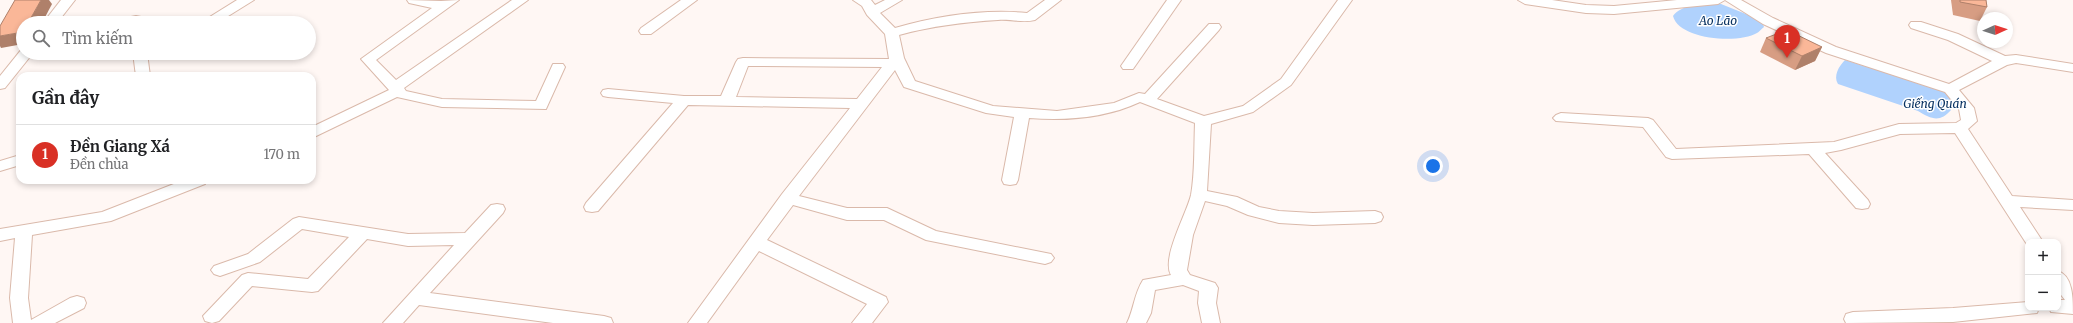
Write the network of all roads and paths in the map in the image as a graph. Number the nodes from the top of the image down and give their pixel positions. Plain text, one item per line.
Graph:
1 (68, 0) edge
2 (247, 0) edge
3 (414, 0) edge
4 (521, 0) edge
5 (690, 0) edge
6 (860, 0) edge
7 (895, 0) edge
8 (1054, 0) edge
9 (1174, 0) edge
10 (1345, 0) edge
11 (1525, 0) edge
12 (1718, 0) edge
13 (1732, 0) edge
14 (448, 3) edge
15 (1586, 4) edge
16 (872, 12) junction
17 (55, 16) edge
18 (219, 16) edge
19 (1916, 25) dead end
20 (1214, 27) dead end
21 (646, 31) dead end
22 (892, 33) junction
23 (20, 60) edge
24 (141, 60) edge
25 (895, 60) junction
26 (2003, 61) junction
27 (1128, 66) dead end
28 (558, 67) dead end
29 (2073, 68) edge
30 (142, 72) edge
31 (0, 85) edge
32 (1950, 89) junction
33 (397, 90) junction
34 (608, 93) dead end
35 (684, 100) junction
36 (1148, 100) junction
37 (726, 102) junction
38 (860, 104) junction
39 (1022, 113) junction
40 (1561, 118) dead end
41 (1203, 121) junction
42 (1960, 128) junction
43 (316, 131) edge
44 (1813, 149) junction
45 (16, 161) edge
46 (0, 166) edge
47 (1010, 180) dead end
48 (173, 185) edge
49 (1199, 196) junction
50 (788, 198) junction
51 (2008, 201) junction
52 (1862, 204) dead end
53 (2073, 205) edge
54 (592, 207) dead end
55 (497, 209) dead end
56 (1375, 217) dead end
57 (24, 231) junction
58 (363, 233) junction
59 (0, 235) edge
60 (2032, 239) edge
61 (469, 240) junction
62 (756, 242) junction
63 (1045, 258) dead end
64 (220, 270) dead end
65 (1184, 279) junction
66 (2061, 281) edge
67 (415, 298) junction
68 (2073, 298) edge
69 (77, 303) dead end
70 (2061, 307) edge
71 (2073, 307) edge
72 (2025, 308) edge
73 (212, 316) dead end
74 (1854, 321) edge
75 (22, 323) edge
76 (39, 323) edge
77 (392, 323) edge
78 (604, 323) edge
79 (697, 323) edge
80 (861, 323) edge
81 (1136, 323) edge
82 (1211, 323) edge

1 - 17 street
2 - 18 street
3 - 14 street
4 - 33 street
5 - 21 street
6 - 16 street
7 - 16 street
8 - 22 street
9 - 27 street
10 - 41 street
11 - 15 street
12 - 15 street
13 - 32 street
14 - 33 street
16 - 22 street
19 - 26 street
20 - 36 street
22 - 25 street
23 - 31 street
24 - 30 street
25 - 37 street
25 - 38 street
25 - 39 street
26 - 29 street
26 - 32 street
28 - 33 street
32 - 42 street
33 - 43 street
34 - 35 street
35 - 37 street
35 - 54 street
36 - 39 street
36 - 41 street
37 - 38 street
38 - 50 street
39 - 47 street
40 - 44 street
41 - 49 street
42 - 44 street
42 - 51 street
44 - 52 street
45 - 46 street
48 - 57 street
49 - 56 street
49 - 65 street
50 - 62 street
50 - 63 street
51 - 53 street
51 - 60 street
55 - 61 street
57 - 59 street
57 - 75 street
58 - 61 street
58 - 64 street
58 - 73 street
61 - 67 street
62 - 79 street
62 - 80 street
65 - 81 street
65 - 82 street
66 - 68 street
67 - 77 street
67 - 78 street
69 - 76 street
70 - 71 street
72 - 74 street

